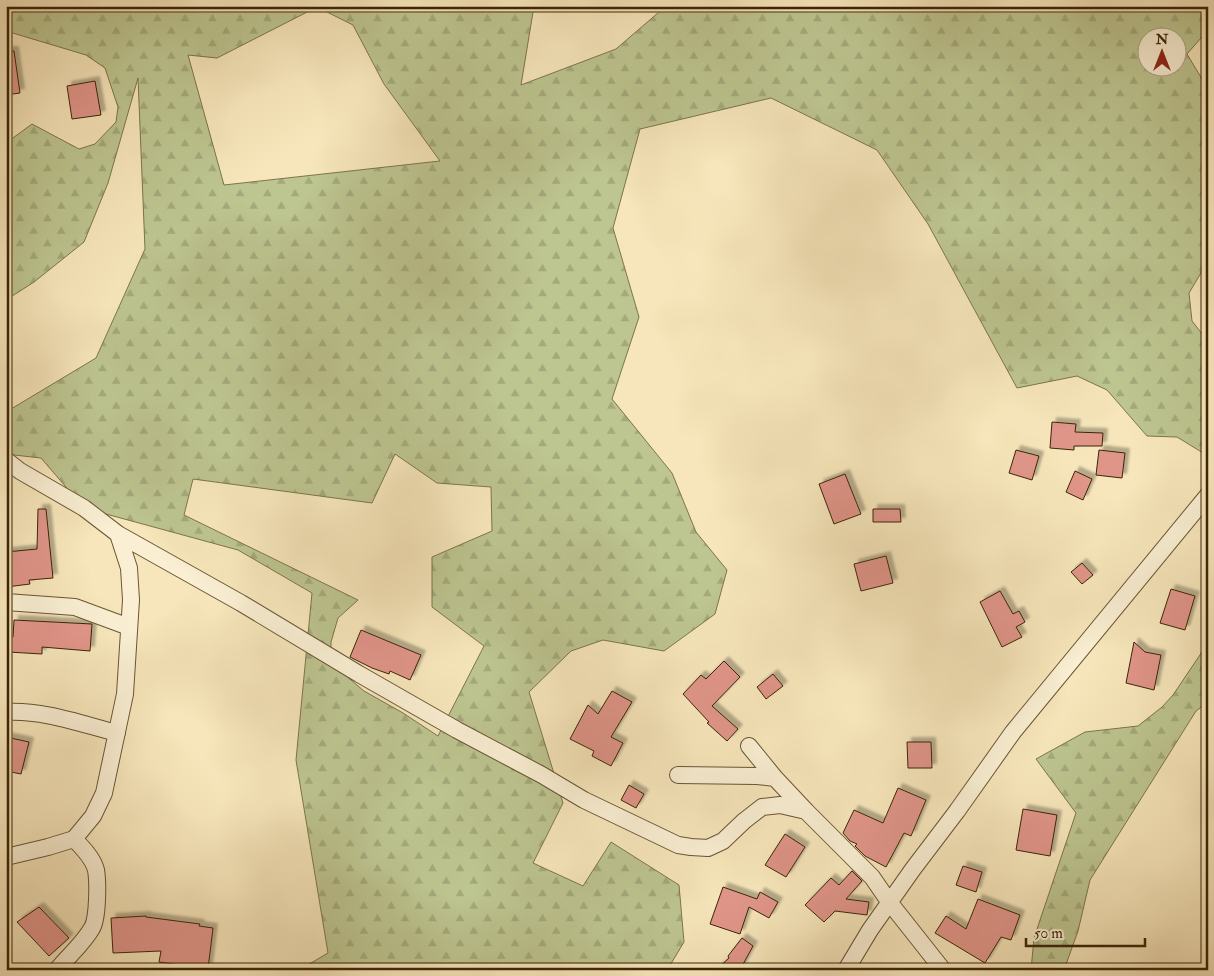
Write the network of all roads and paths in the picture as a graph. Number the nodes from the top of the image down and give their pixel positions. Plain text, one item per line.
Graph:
1 (6, 460) edge
2 (1208, 495) edge
3 (118, 534) junction
4 (6, 602) edge
5 (129, 627) junction
6 (6, 712) edge
7 (117, 733) junction
8 (749, 746) dead end
9 (678, 775) dead end
10 (774, 778) junction
11 (806, 811) junction
12 (74, 839) junction
13 (6, 857) edge
14 (890, 903) junction
15 (57, 970) edge
16 (846, 970) edge
17 (942, 970) edge

1 - 3 street
2 - 14 street
3 - 5 street
3 - 11 street
4 - 5 street
5 - 7 street
6 - 7 street
7 - 12 street
8 - 10 street
9 - 10 street
10 - 11 street
11 - 14 street
12 - 13 street
12 - 15 street
14 - 16 street
14 - 17 street

